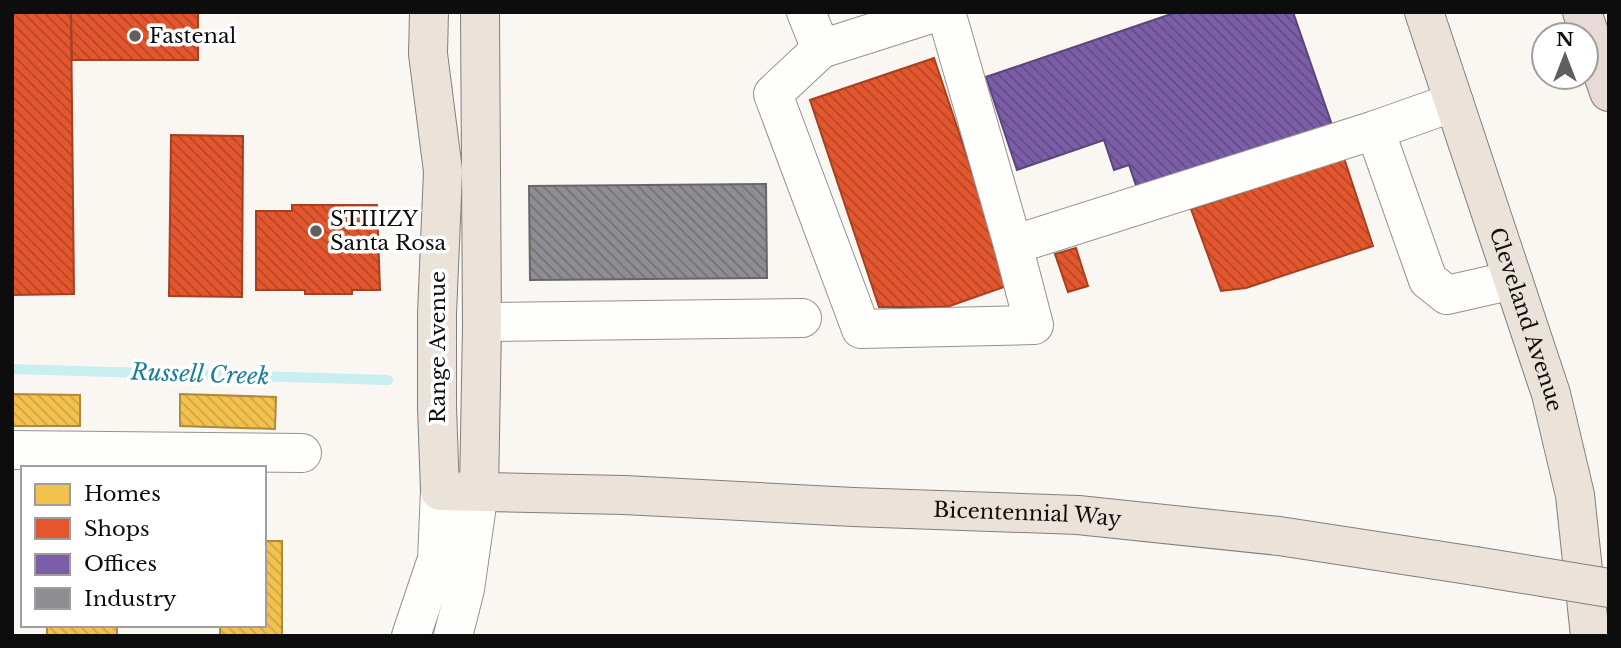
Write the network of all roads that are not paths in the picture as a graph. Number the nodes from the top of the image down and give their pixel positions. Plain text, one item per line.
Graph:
1 (429, 12) edge
2 (480, 12) edge
3 (806, 12) edge
4 (937, 12) edge
5 (946, 12) edge
6 (1424, 12) edge
7 (1582, 12) edge
8 (821, 49) junction
9 (1609, 92) edge
10 (1454, 102) junction
11 (1376, 130) junction
12 (1013, 245) junction
13 (1513, 280) junction
14 (802, 318) dead end
15 (482, 322) junction
16 (12, 450) edge
17 (302, 453) dead end
18 (440, 491) junction
19 (479, 491) junction
20 (1609, 588) edge
21 (411, 636) edge
22 (453, 636) edge
23 (1590, 636) edge

1 - 18 main road, Range Avenue
2 - 15 main road, Range Avenue
3 - 8 street
4 - 8 street
5 - 12 street
6 - 10 main road, Cleveland Avenue
7 - 9 highway
8 - 12 street
10 - 11 street
10 - 13 main road, Cleveland Avenue
11 - 12 street
11 - 13 street
13 - 23 main road, Cleveland Avenue
14 - 15 street
15 - 19 main road, Range Avenue
16 - 17 street
18 - 19 main road, Bicentennial Way
18 - 21 street, Range Avenue
19 - 20 main road, Bicentennial Way, bridge
19 - 22 street, Range Avenue

